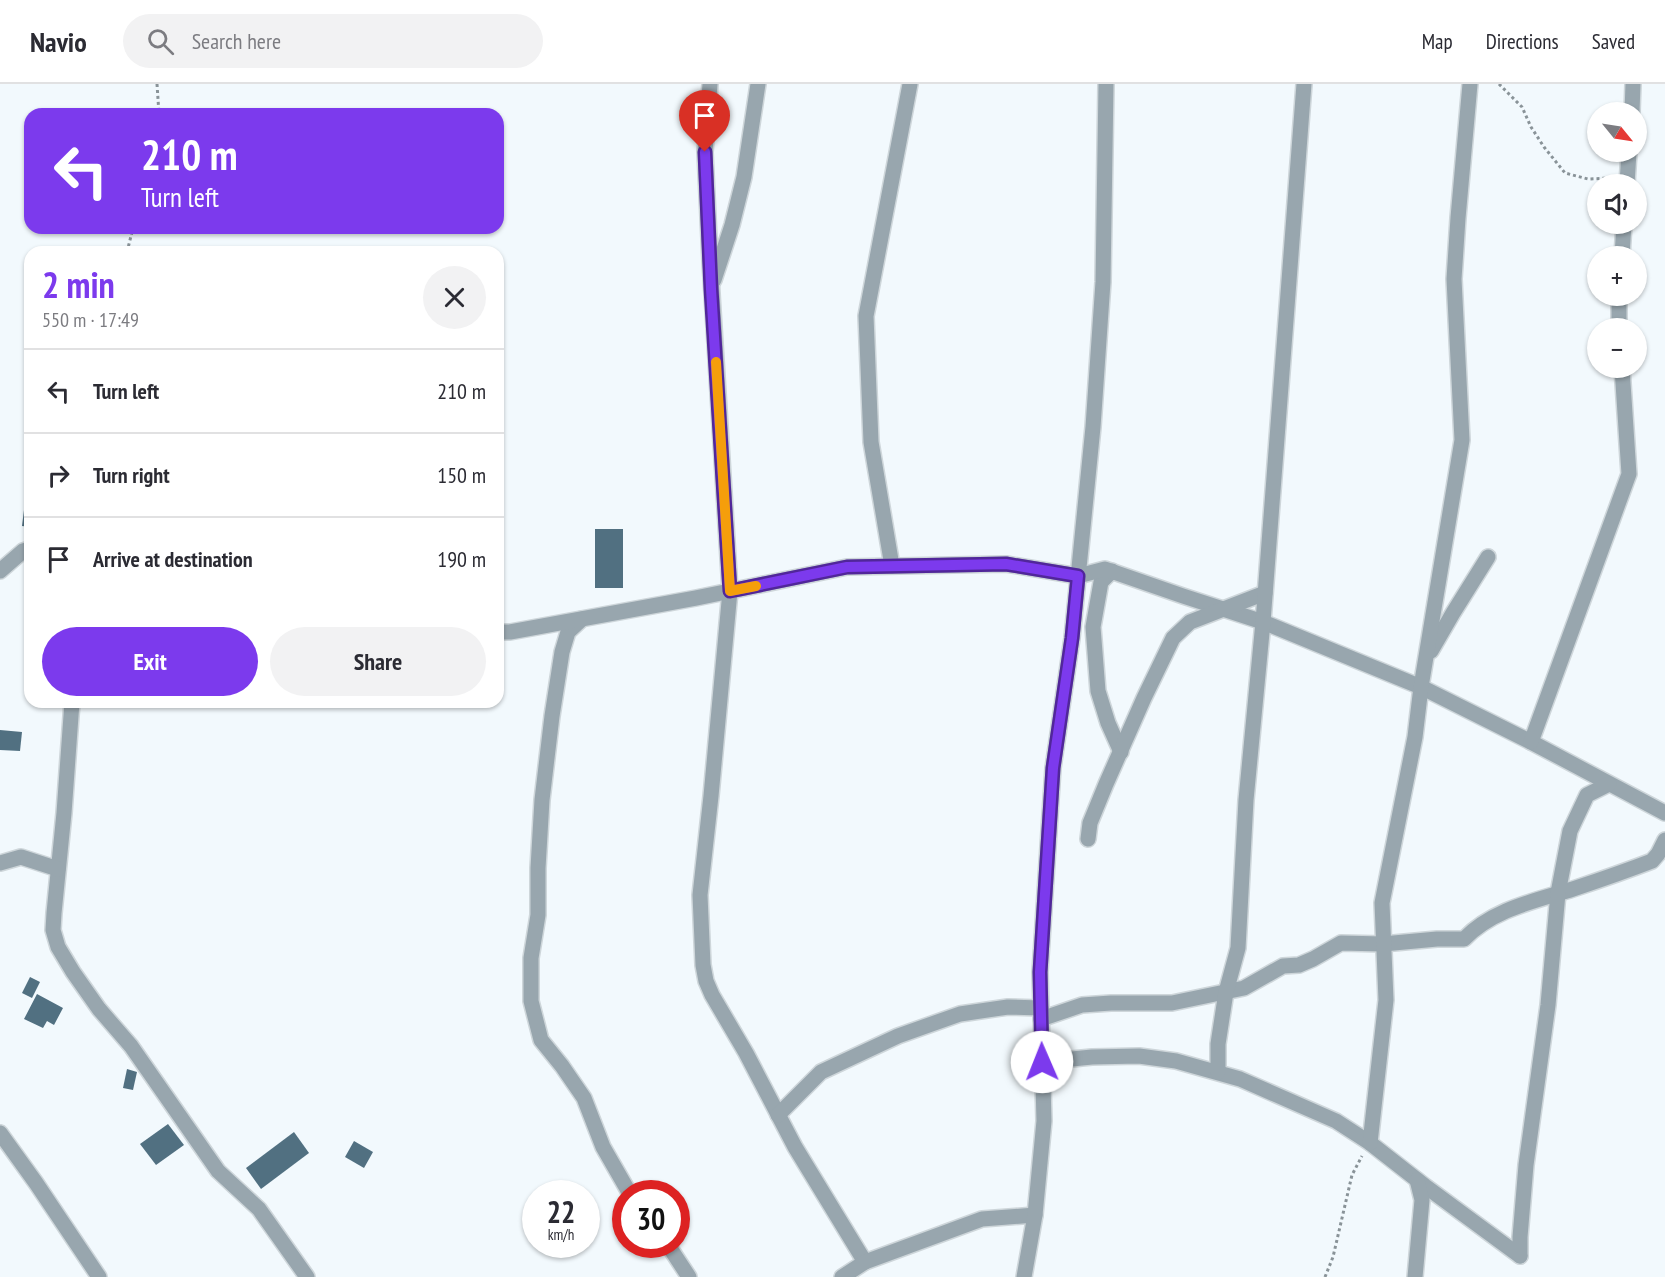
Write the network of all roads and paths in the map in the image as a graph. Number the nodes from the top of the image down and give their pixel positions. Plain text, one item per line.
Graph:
1 (157, 84) edge
2 (710, 84) edge
3 (758, 84) edge
4 (910, 84) edge
5 (1106, 84) edge
6 (1304, 84) edge
7 (1470, 84) edge
8 (1499, 84) edge
9 (1633, 84) edge
10 (1632, 102) edge
11 (159, 108) edge
12 (1622, 162) edge
13 (711, 289) junction
14 (1623, 378) edge
15 (24, 550) edge
16 (1488, 557) dead end
17 (892, 566) junction
18 (0, 571) edge
19 (1112, 571) junction
20 (1078, 576) junction
21 (730, 591) junction
22 (1265, 593) junction
23 (1225, 610) junction
24 (582, 619) junction
25 (1263, 622) junction
26 (504, 632) edge
27 (1425, 661) junction
28 (1421, 687) junction
29 (71, 708) edge
30 (1531, 742) junction
31 (1121, 752) junction
32 (1609, 784) junction
33 (1665, 813) edge
34 (1088, 839) dead end
35 (1665, 840) edge
36 (0, 863) edge
37 (58, 869) junction
38 (1558, 893) junction
39 (1383, 944) junction
40 (1226, 992) junction
41 (1041, 1014) junction
42 (1042, 1062) junction
43 (1218, 1072) junction
44 (778, 1115) junction
45 (0, 1133) edge
46 (1370, 1143) junction
47 (622, 1180) edge
48 (1417, 1180) junction
49 (1035, 1215) junction
50 (677, 1258) edge
51 (865, 1262) junction
52 (99, 1277) edge
53 (307, 1277) edge
54 (689, 1277) edge
55 (842, 1277) edge
56 (1024, 1277) edge
57 (1325, 1277) edge
58 (1415, 1277) edge

1 - 11 path
2 - 13 street
3 - 13 street
4 - 17 street
5 - 20 street
6 - 22 street
7 - 27 street
8 - 12 path
9 - 10 street
13 - 21 street
14 - 30 street
15 - 18 street
16 - 27 street
17 - 20 street
17 - 21 street
19 - 20 street
19 - 23 street
19 - 31 street
20 - 41 street
21 - 24 street
21 - 44 street
22 - 23 street
22 - 25 street
23 - 25 street
23 - 31 street
24 - 26 street
24 - 47 street
25 - 28 street
25 - 40 street
27 - 28 street
28 - 30 street
28 - 39 street
29 - 37 street
30 - 32 street
31 - 34 street
32 - 33 street
32 - 38 street
35 - 38 street
36 - 37 street
37 - 53 street
38 - 39 street
38 - 48 street
39 - 40 street
39 - 46 street
40 - 41 street
40 - 43 street
41 - 42 street
41 - 44 street
42 - 43 street
42 - 49 street
43 - 46 street
44 - 51 street
45 - 52 street
46 - 48 street
46 - 57 path
48 - 58 street
49 - 51 street
49 - 56 street
50 - 54 street
51 - 55 street

